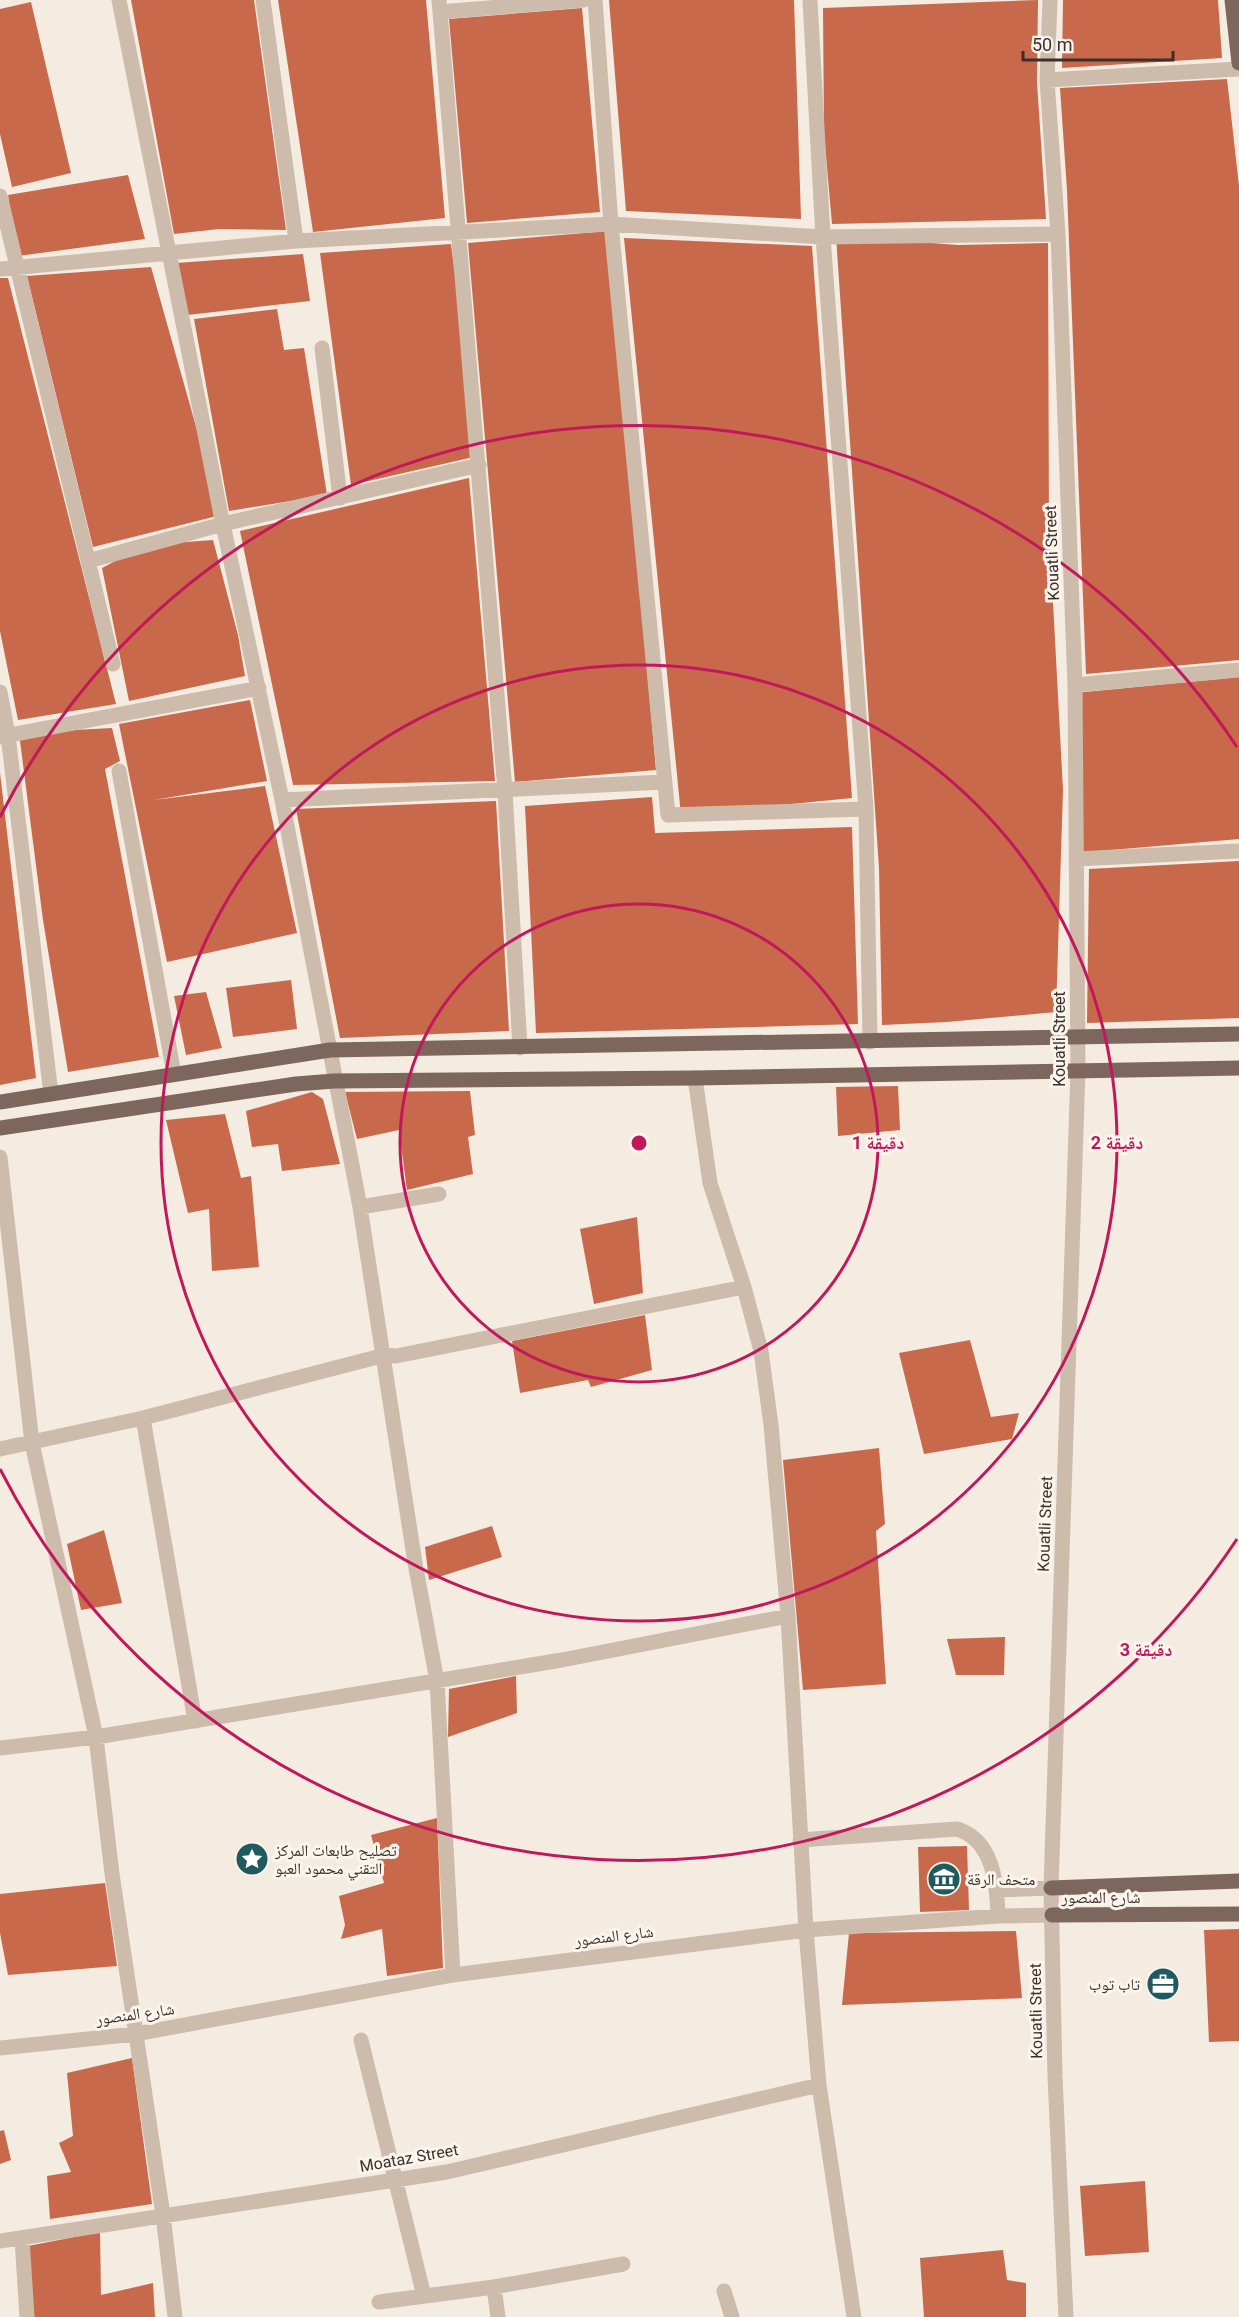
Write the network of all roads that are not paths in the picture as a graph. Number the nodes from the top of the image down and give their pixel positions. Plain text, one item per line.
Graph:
1 (119, 0) edge
2 (263, 0) edge
3 (584, 0) edge
4 (595, 0) edge
5 (810, 0) edge
6 (1050, 0) edge
7 (1232, 0) edge
8 (439, 6) edge
9 (1239, 63) edge
10 (1239, 69) edge
11 (1047, 80) junction
12 (0, 196) edge
13 (611, 224) junction
14 (460, 231) junction
15 (1058, 234) junction
16 (823, 237) junction
17 (296, 241) junction
18 (169, 252) junction
19 (0, 269) edge
20 (16, 269) junction
21 (322, 348) dead end
22 (479, 465) junction
23 (340, 498) junction
24 (223, 524) junction
25 (88, 561) junction
26 (113, 664) dead end
27 (1239, 670) edge
28 (1075, 686) junction
29 (259, 688) junction
30 (0, 692) edge
31 (4, 736) edge
32 (119, 771) dead end
33 (665, 782) junction
34 (505, 791) junction
35 (282, 800) junction
36 (866, 809) junction
37 (1239, 851) edge
38 (1076, 859) junction
39 (1239, 1034) edge
40 (1076, 1038) junction
41 (870, 1042) junction
42 (520, 1048) junction
43 (330, 1050) junction
44 (1239, 1068) edge
45 (1078, 1070) junction
46 (174, 1074) junction
47 (695, 1078) junction
48 (334, 1081) junction
49 (51, 1094) junction
50 (0, 1102) edge
51 (0, 1128) edge
52 (0, 1156) edge
53 (439, 1194) dead end
54 (360, 1207) junction
55 (744, 1287) junction
56 (385, 1355) junction
57 (142, 1418) junction
58 (32, 1443) junction
59 (0, 1449) edge
60 (788, 1616) junction
61 (437, 1681) junction
62 (195, 1721) junction
63 (96, 1737) junction
64 (0, 1748) edge
65 (800, 1840) junction
66 (1239, 1881) edge
67 (1051, 1888) junction
68 (997, 1890) junction
69 (1239, 1914) edge
70 (1052, 1915) junction
71 (998, 1916) junction
72 (806, 1930) junction
73 (453, 1975) junction
74 (136, 2034) junction
75 (361, 2040) dead end
76 (0, 2048) edge
77 (819, 2085) junction
78 (396, 2179) junction
79 (163, 2215) junction
80 (22, 2238) junction
81 (0, 2241) edge
82 (623, 2264) dead end
83 (494, 2288) junction
84 (724, 2291) dead end
85 (424, 2296) junction
86 (379, 2302) dead end
87 (27, 2317) edge
88 (175, 2317) edge
89 (498, 2317) edge
90 (732, 2317) edge
91 (854, 2317) edge
92 (1066, 2317) edge

1 - 18 street
2 - 17 street
3 - 8 street
4 - 13 street
5 - 16 street
6 - 11 street, Kouatli Street
7 - 9 main road
8 - 14 street
10 - 11 street
11 - 15 street, Kouatli Street
12 - 20 street
13 - 14 street
13 - 16 street
13 - 33 street
14 - 17 street
14 - 22 street
15 - 16 street
15 - 28 street, Kouatli Street
16 - 36 street
17 - 18 street
18 - 20 street
18 - 24 street
19 - 20 street
20 - 25 street
21 - 23 street
22 - 23 street
22 - 34 street
23 - 24 street
24 - 25 street
24 - 29 street
25 - 26 street
27 - 28 street
28 - 38 street, Kouatli Street
29 - 31 street
29 - 35 street
30 - 31 street
31 - 49 street
32 - 46 street
33 - 34 street
33 - 36 street
34 - 35 street
34 - 42 street
35 - 43 street
36 - 41 street
37 - 38 street
38 - 40 street, Kouatli Street
39 - 40 main road
40 - 41 main road
40 - 45 street, Kouatli Street
41 - 42 main road
42 - 43 main road
43 - 46 main road
43 - 48 street
44 - 45 main road
45 - 47 main road
45 - 67 street, Kouatli Street
46 - 49 main road
47 - 48 main road
47 - 55 street
48 - 51 main road
48 - 54 street
49 - 50 main road
52 - 58 street
53 - 54 street
54 - 56 street
55 - 56 street
55 - 60 street
56 - 57 street
56 - 61 street
57 - 58 street
57 - 62 street
58 - 59 street
58 - 63 street
60 - 61 street
60 - 65 street
61 - 62 street
61 - 73 street
62 - 63 street
63 - 64 street
63 - 74 street
65 - 68 street
65 - 72 street
66 - 67 main road, شارع المنصور
67 - 68 street, شارع المنصور
67 - 70 street, Kouatli Street
68 - 71 street
69 - 70 main road, شارع المنصور
70 - 71 street, شارع المنصور
70 - 92 street, Kouatli Street
71 - 72 street, شارع المنصور
72 - 73 street, شارع المنصور
72 - 77 street
73 - 74 street, شارع المنصور
74 - 76 street, شارع المنصور
74 - 79 street
75 - 78 street
77 - 78 street, Moataz Street
77 - 91 street
78 - 79 street, Moataz Street
78 - 85 street
79 - 80 street, Moataz Street
79 - 88 street
80 - 81 street, Moataz Street
80 - 87 street
82 - 83 street
83 - 85 street
83 - 89 street
84 - 90 street
85 - 86 street

